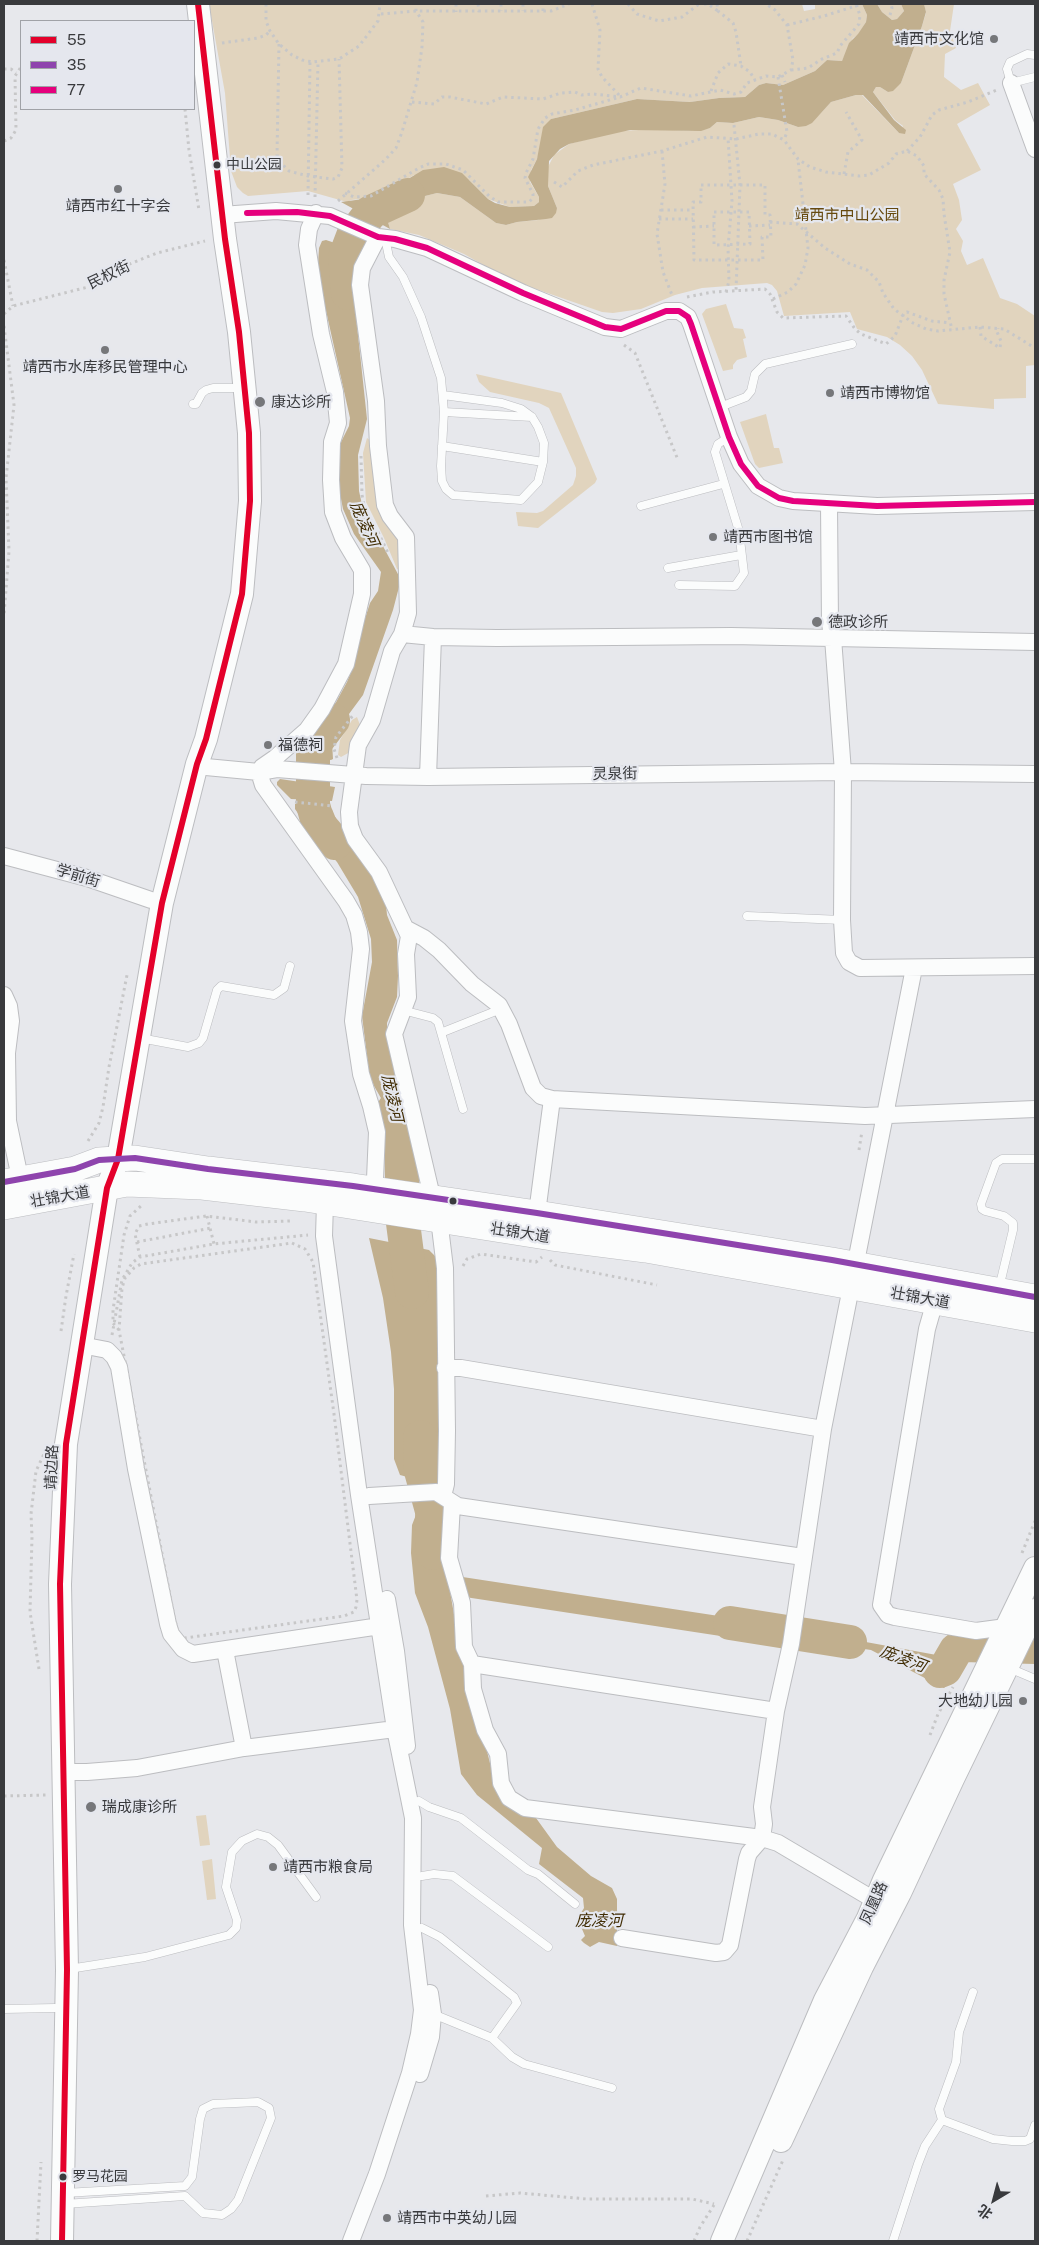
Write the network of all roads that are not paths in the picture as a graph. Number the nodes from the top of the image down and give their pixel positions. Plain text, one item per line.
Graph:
1 (188, 4) edge
2 (198, 4) edge
3 (189, 20) edge
4 (1035, 55) edge
5 (195, 71) edge
6 (1035, 77) edge
7 (1011, 83) junction
8 (1035, 149) edge
9 (222, 215) junction
10 (327, 216) junction
11 (379, 237) junction
12 (852, 344) dead end
13 (238, 388) junction
14 (443, 395) junction
15 (193, 404) dead end
16 (720, 407) junction
17 (444, 412) junction
18 (532, 417) junction
19 (729, 437) junction
20 (442, 446) junction
21 (543, 462) junction
22 (723, 484) junction
23 (1035, 502) edge
24 (829, 504) junction
25 (641, 506) dead end
26 (741, 555) junction
27 (668, 568) dead end
28 (680, 584) dead end
29 (402, 634) junction
30 (432, 637) junction
31 (833, 638) junction
32 (1035, 642) edge
33 (197, 764) junction
34 (259, 772) junction
35 (843, 772) junction
36 (348, 774) junction
37 (1035, 774) edge
38 (428, 777) junction
39 (4, 856) edge
40 (151, 900) junction
41 (747, 916) dead end
42 (842, 920) junction
43 (407, 929) junction
44 (290, 966) dead end
45 (1035, 966) edge
46 (914, 968) junction
47 (4, 995) edge
48 (405, 1007) junction
49 (502, 1009) junction
50 (443, 1032) junction
51 (138, 1038) junction
52 (552, 1099) junction
53 (463, 1109) dead end
54 (1035, 1109) edge
55 (886, 1114) junction
56 (100, 1155) junction
57 (1035, 1159) edge
58 (12, 1180) edge
59 (99, 1190) junction
60 (377, 1193) junction
61 (437, 1202) junction
62 (329, 1203) junction
63 (4, 1207) edge
64 (544, 1229) junction
65 (853, 1275) junction
66 (998, 1291) junction
67 (1035, 1297) edge
68 (935, 1301) junction
69 (1035, 1320) edge
70 (81, 1346) junction
71 (445, 1368) junction
72 (823, 1429) junction
73 (370, 1496) junction
74 (443, 1497) junction
75 (803, 1557) junction
76 (1035, 1568) edge
77 (380, 1626) junction
78 (1017, 1626) edge
79 (225, 1650) junction
80 (1003, 1663) junction
81 (472, 1664) junction
82 (1035, 1679) edge
83 (776, 1711) junction
84 (395, 1729) junction
85 (244, 1748) junction
86 (65, 1772) junction
87 (419, 1801) junction
88 (762, 1838) junction
89 (422, 1876) junction
90 (316, 1897) dead end
91 (876, 1901) junction
92 (575, 1904) dead end
93 (422, 1928) junction
94 (622, 1938) dead end
95 (548, 1947) dead end
96 (67, 1970) junction
97 (973, 1992) dead end
98 (4, 2008) edge
99 (55, 2008) junction
100 (433, 2014) junction
101 (492, 2038) junction
102 (612, 2088) dead end
103 (942, 2120) junction
104 (1035, 2125) edge
105 (54, 2196) junction
106 (48, 2241) edge
107 (62, 2241) edge
108 (352, 2241) edge
109 (362, 2241) edge
110 (722, 2241) edge
111 (739, 2241) edge
112 (893, 2241) edge

1 - 3 main road
2 - 9 main road, 靖边路
4 - 7 lane
5 - 13 main road, 靖边路
6 - 7 lane
7 - 8 street
9 - 10 street
9 - 33 main road, 靖边路
10 - 11 street
10 - 34 street
11 - 14 lane
11 - 16 street
11 - 29 street
12 - 16 lane
13 - 15 lane
13 - 40 main road, 靖边路
14 - 17 lane
14 - 18 lane
16 - 19 street
17 - 18 lane
17 - 20 lane
18 - 21 lane
19 - 22 lane
19 - 24 street
20 - 21 lane
20 - 21 lane
22 - 25 lane
22 - 26 lane
23 - 24 street
24 - 31 street
26 - 27 lane
26 - 28 lane
29 - 30 street
29 - 36 street
30 - 31 street
30 - 38 street
31 - 32 street
31 - 35 street
33 - 34 street, 灵泉街
33 - 51 main road, 靖边路
34 - 36 street, 灵泉街
34 - 60 street
35 - 37 street, 灵泉街
35 - 38 street, 灵泉街
35 - 42 street
36 - 38 street, 灵泉街
36 - 43 street
39 - 40 street, 学前街
40 - 56 main road, 靖边路
41 - 42 lane
42 - 46 street
43 - 48 street
43 - 49 street
44 - 51 lane
45 - 46 street
46 - 55 street
47 - 58 street
48 - 50 lane
48 - 61 street
49 - 50 lane
49 - 52 street
50 - 53 lane
51 - 56 main road, 靖边路
52 - 55 street
52 - 64 street
54 - 55 street
55 - 65 street
56 - 58 main road, 壮锦大道
56 - 59 main road, 靖边路
56 - 60 main road, 壮锦大道
57 - 66 lane
59 - 62 main road, 壮锦大道
59 - 63 main road, 壮锦大道
59 - 70 main road, 靖边路
59 - 99 main road, 靖边路
60 - 61 main road, 壮锦大道
60 - 62 main road, 壮锦大道
61 - 64 main road, 壮锦大道
61 - 71 street
62 - 73 street
62 - 77 street
64 - 65 main road, 壮锦大道
65 - 66 main road, 壮锦大道
65 - 68 main road, 壮锦大道
65 - 72 street
66 - 67 main road, 壮锦大道
68 - 69 main road, 壮锦大道
68 - 78 street
70 - 79 street
70 - 86 main road, 靖边路
71 - 72 street
71 - 74 street
72 - 75 street
73 - 74 street
73 - 87 street
74 - 75 street
74 - 81 street
75 - 83 street
76 - 78 main road, 凤凰路
77 - 79 street
77 - 84 street
78 - 80 main road, 凤凰路
79 - 85 street
80 - 82 lane
80 - 91 main road, 凤凰路
80 - 111 main road, 凤凰路
81 - 83 street
81 - 88 street
83 - 88 street
84 - 85 street
84 - 108 street
85 - 86 street
86 - 96 main road, 靖边路
87 - 89 street
87 - 92 lane
88 - 91 street
88 - 94 street
89 - 93 street
89 - 95 lane
90 - 96 lane
91 - 110 main road, 凤凰路
93 - 100 street
93 - 101 lane
96 - 105 main road, 靖边路
97 - 103 lane
98 - 99 lane
99 - 106 main road, 靖边路
100 - 101 lane
100 - 109 street
101 - 102 lane
103 - 104 lane
103 - 112 lane
105 - 105 lane
105 - 107 main road, 靖边路

